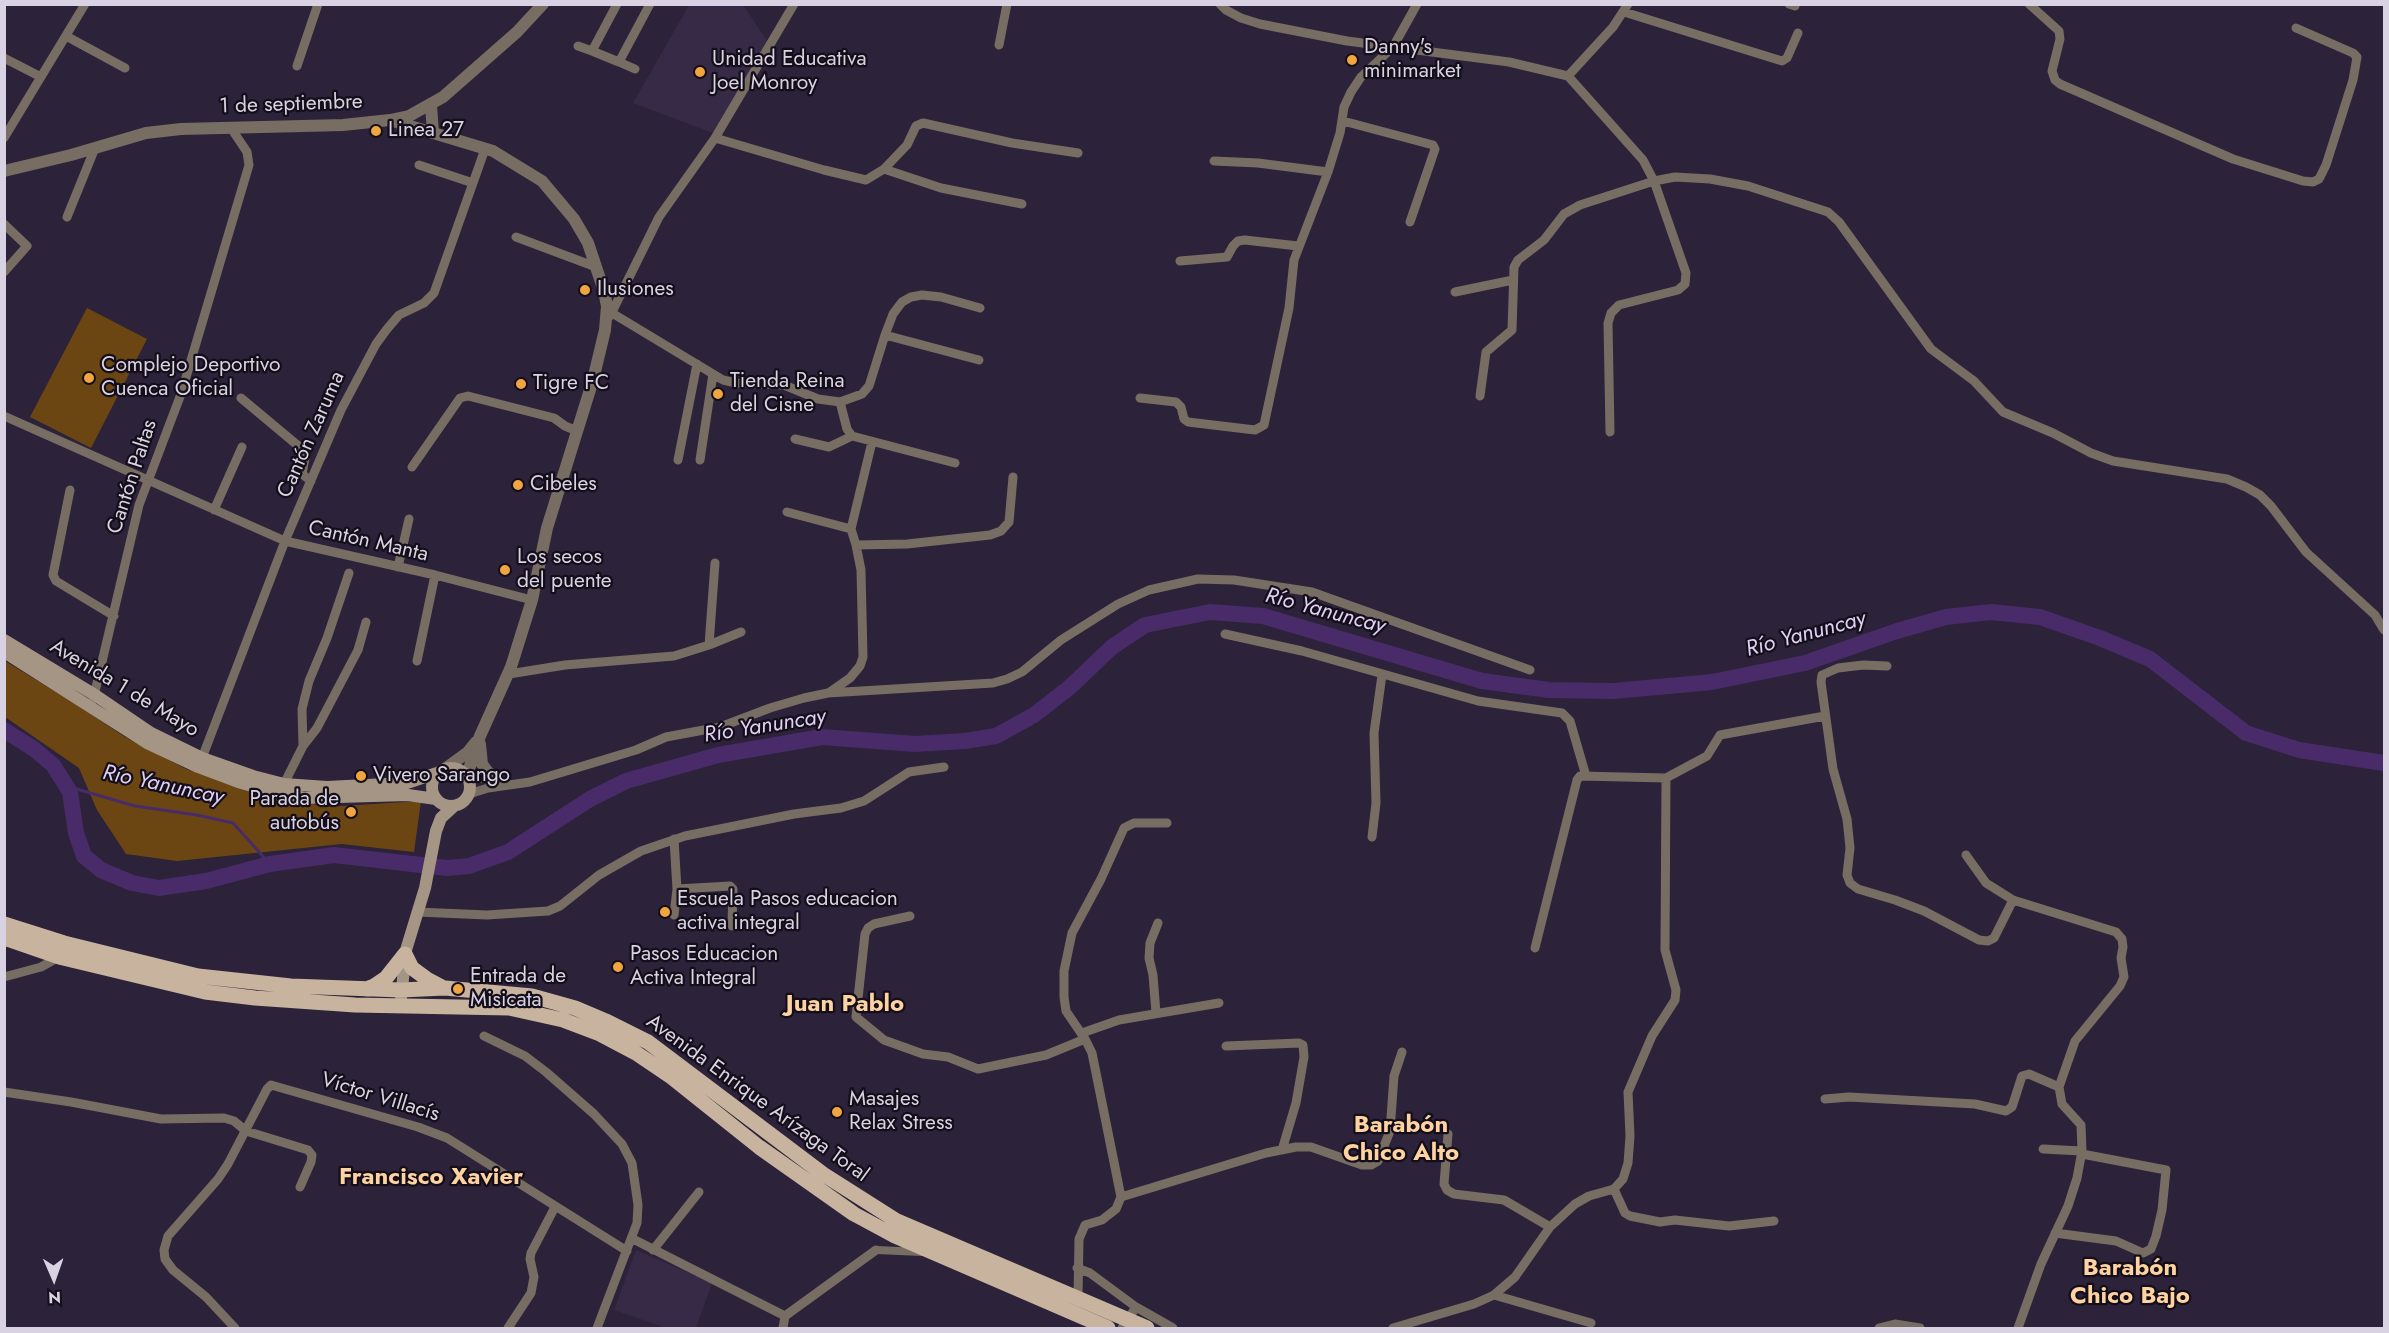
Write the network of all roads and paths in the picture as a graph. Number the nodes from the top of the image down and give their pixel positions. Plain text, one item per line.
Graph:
1 (84, 4) edge
2 (318, 4) edge
3 (543, 4) edge
4 (617, 4) edge
5 (650, 4) edge
6 (794, 4) edge
7 (1006, 4) edge
8 (1220, 4) edge
9 (1417, 4) edge
10 (2029, 4) edge
11 (1626, 8) edge
12 (2296, 28) dead end
13 (1798, 33) dead end
14 (66, 36) junction
15 (999, 45) dead end
16 (578, 46) dead end
17 (1393, 47) junction
18 (592, 51) junction
19 (4, 58) edge
20 (619, 62) junction
21 (297, 66) dead end
22 (125, 68) dead end
23 (635, 69) dead end
24 (1568, 76) junction
25 (41, 77) junction
26 (431, 105) junction
27 (4, 117) edge
28 (390, 120) junction
29 (1343, 121) junction
30 (14, 123) junction
31 (231, 128) junction
32 (432, 133) junction
33 (4, 138) edge
34 (715, 138) junction
35 (95, 148) junction
36 (485, 149) junction
37 (1078, 153) dead end
38 (1214, 161) dead end
39 (419, 165) dead end
40 (884, 169) junction
41 (4, 171) edge
42 (1328, 172) junction
43 (1654, 181) junction
44 (473, 183) junction
45 (1022, 204) dead end
46 (67, 217) dead end
47 (1410, 222) dead end
48 (4, 224) edge
49 (516, 237) dead end
50 (1298, 246) junction
51 (1180, 261) dead end
52 (596, 267) junction
53 (4, 272) edge
54 (1513, 280) junction
55 (1455, 292) dead end
56 (980, 309) dead end
57 (609, 317) junction
58 (885, 335) junction
59 (980, 360) dead end
60 (694, 362) junction
61 (713, 374) junction
62 (1480, 396) dead end
63 (241, 398) dead end
64 (1140, 398) dead end
65 (840, 402) junction
66 (6, 419) edge
67 (578, 431) junction
68 (1610, 432) dead end
69 (852, 436) junction
70 (795, 439) dead end
71 (872, 442) junction
72 (242, 447) dead end
73 (676, 458) dead end
74 (700, 460) dead end
75 (955, 463) dead end
76 (412, 467) dead end
77 (1013, 477) dead end
78 (147, 481) junction
79 (311, 481) junction
80 (70, 490) dead end
81 (214, 510) junction
82 (787, 512) dead end
83 (409, 519) dead end
84 (851, 530) junction
85 (285, 541) junction
86 (856, 544) junction
87 (715, 563) dead end
88 (398, 567) junction
89 (349, 573) dead end
90 (435, 575) junction
91 (532, 600) junction
92 (114, 615) junction
93 (366, 622) dead end
94 (2385, 630) edge
95 (741, 632) dead end
96 (1226, 634) dead end
97 (4, 640) edge
98 (710, 645) junction
99 (4, 652) edge
100 (417, 661) dead end
101 (1887, 666) dead end
102 (1530, 670) dead end
103 (509, 674) junction
104 (1382, 675) junction
105 (828, 693) junction
106 (93, 700) junction
107 (1825, 716) junction
108 (480, 736) junction
109 (303, 746) junction
110 (202, 758) junction
111 (944, 767) dead end
112 (442, 771) junction
113 (467, 776) junction
114 (1586, 776) junction
115 (1666, 778) junction
116 (499, 781) junction
117 (512, 783) junction
118 (284, 784) junction
119 (469, 794) junction
120 (436, 800) junction
121 (454, 806) junction
122 (1167, 823) dead end
123 (435, 833) junction
124 (1372, 837) dead end
125 (674, 839) junction
126 (1966, 855) dead end
127 (677, 890) junction
128 (2013, 900) junction
129 (417, 912) junction
130 (675, 915) dead end
131 (910, 916) dead end
132 (1158, 923) dead end
133 (4, 924) edge
134 (732, 926) dead end
135 (4, 938) edge
136 (1535, 948) dead end
137 (405, 954) junction
138 (59, 957) junction
139 (4, 977) edge
140 (445, 988) junction
141 (364, 989) junction
142 (401, 998) junction
143 (1219, 1003) dead end
144 (1156, 1012) junction
145 (484, 1036) dead end
146 (1084, 1036) junction
147 (1226, 1046) dead end
148 (1402, 1052) dead end
149 (2059, 1087) junction
150 (4, 1092) edge
151 (1825, 1099) dead end
152 (246, 1131) junction
153 (1448, 1134) dead end
154 (2043, 1149) dead end
155 (1282, 1150) junction
156 (2082, 1152) junction
157 (300, 1187) dead end
158 (1614, 1189) junction
159 (699, 1192) dead end
160 (1121, 1197) junction
161 (555, 1206) junction
162 (1774, 1221) dead end
163 (1550, 1227) junction
164 (2055, 1233) junction
165 (633, 1239) junction
166 (653, 1250) junction
167 (876, 1250) joint
168 (627, 1251) junction
169 (932, 1252) junction
170 (1077, 1268) junction
171 (1494, 1295) junction
172 (1078, 1297) junction
173 (785, 1316) junction
174 (1128, 1318) edge
175 (1591, 1323) dead end
176 (235, 1329) edge
177 (508, 1329) edge
178 (597, 1329) edge
179 (783, 1329) edge
180 (1108, 1329) edge
181 (1147, 1329) edge
182 (1173, 1329) edge
183 (1392, 1329) edge
184 (1879, 1329) edge
185 (1920, 1329) edge
186 (2018, 1329) edge

1 - 14 street
2 - 21 street
3 - 26 street, 1 de septiembre
4 - 18 street
5 - 20 street
6 - 34 street
7 - 15 street
8 - 17 street
9 - 17 street
10 - 12 street
11 - 13 street
11 - 24 street
14 - 22 street
14 - 25 street
16 - 18 street
17 - 24 street
17 - 29 street
18 - 20 street
19 - 25 street
20 - 23 street
24 - 43 street
25 - 30 street
26 - 28 street, 1 de septiembre
26 - 32 street
27 - 30 street
28 - 31 street, 1 de septiembre
28 - 32 street
29 - 42 street
29 - 47 street
30 - 33 street
31 - 35 street, 1 de septiembre
31 - 78 street, Cantón Paltas
32 - 36 street
34 - 40 street
34 - 57 street
35 - 41 street, 1 de septiembre
35 - 46 street
36 - 44 street, Cantón Zaruma
36 - 52 street
37 - 40 street
38 - 42 street
39 - 44 street
40 - 45 street
42 - 50 street
43 - 54 street
43 - 68 street
43 - 94 street
44 - 79 street, Cantón Zaruma
48 - 53 street
49 - 52 street
50 - 51 street
50 - 64 street
52 - 57 street
54 - 55 street
54 - 62 street
56 - 58 street
57 - 60 street
57 - 67 street
58 - 59 street
58 - 65 street
60 - 61 street
60 - 73 street
61 - 65 street
61 - 74 street
63 - 79 street
65 - 69 street
66 - 78 street, Cantón Manta
67 - 76 street
67 - 91 street
69 - 70 street
69 - 71 street
71 - 75 street
71 - 84 street
72 - 81 street
77 - 86 street
78 - 81 street, Cantón Manta
78 - 92 street, Cantón Paltas
79 - 85 street, Cantón Zaruma
80 - 92 street
81 - 85 street, Cantón Manta
82 - 84 street
83 - 88 street
84 - 86 street
85 - 88 street, Cantón Manta
85 - 110 street, Cantón Zaruma
86 - 105 street
87 - 98 street
88 - 90 street, Cantón Manta
89 - 109 street
90 - 91 street, Cantón Manta
90 - 100 street
91 - 103 street
92 - 106 street, Cantón Paltas
93 - 109 street
95 - 98 street
96 - 104 street
97 - 106 main road, Avenida 1 de Mayo
98 - 103 street
99 - 106 main road, Avenida 1 de Mayo
101 - 107 street
102 - 105 street
103 - 108 street
104 - 114 street
104 - 124 street
105 - 117 street
106 - 110 main road, Avenida 1 de Mayo
106 - 120 main road, Avenida 1 de Mayo
107 - 115 street
107 - 128 street
108 - 112 street
108 - 113 street
108 - 116 street
109 - 118 street
110 - 118 main road, Avenida 1 de Mayo
111 - 125 street
112 - 113 main road
112 - 118 main road, Avenida 1 de Mayo
112 - 120 main road
113 - 116 street
113 - 119 main road
114 - 115 street
114 - 136 street
115 - 158 street
116 - 117 street
117 - 119 street
119 - 121 main road
120 - 121 main road
120 - 123 main road
121 - 123 main road
122 - 146 street
123 - 129 main road
125 - 127 street
125 - 129 street
126 - 128 street
127 - 130 street
127 - 134 street
128 - 149 street
129 - 137 main road
131 - 146 street
132 - 144 street
133 - 141 main road, Avenida Enrique Arízaga Toral
135 - 138 main road, Avenida Enrique Arízaga Toral
137 - 140 main road
137 - 141 main road
137 - 142 main road
138 - 139 street
138 - 142 main road, Avenida Enrique Arízaga Toral
140 - 142 main road, Avenida Enrique Arízaga Toral
140 - 172 main road, Avenida Enrique Arízaga Toral
141 - 142 main road, Avenida Enrique Arízaga Toral
142 - 169 main road, Avenida Enrique Arízaga Toral
143 - 144 street
144 - 146 street
145 - 165 street
146 - 160 street
147 - 155 street
148 - 155 street
149 - 151 street
149 - 156 street
150 - 152 street
152 - 157 street
152 - 161 street, Víctor Villacís
152 - 176 street
153 - 163 street
154 - 156 street
155 - 160 street
156 - 164 street
156 - 164 street
158 - 162 street
158 - 163 street
159 - 166 street
160 - 170 street
161 - 168 street, Víctor Villacís
161 - 177 street
163 - 171 street
164 - 186 street
165 - 166 street
165 - 168 street
166 - 173 street
167 - 169 street
167 - 173 street
168 - 178 street
169 - 180 main road, Avenida Enrique Arízaga Toral
170 - 172 street
170 - 174 street
171 - 175 street
171 - 183 street
172 - 174 main road, Avenida Enrique Arízaga Toral
173 - 179 street
174 - 181 main road, Avenida Enrique Arízaga Toral
174 - 182 street
184 - 185 street

